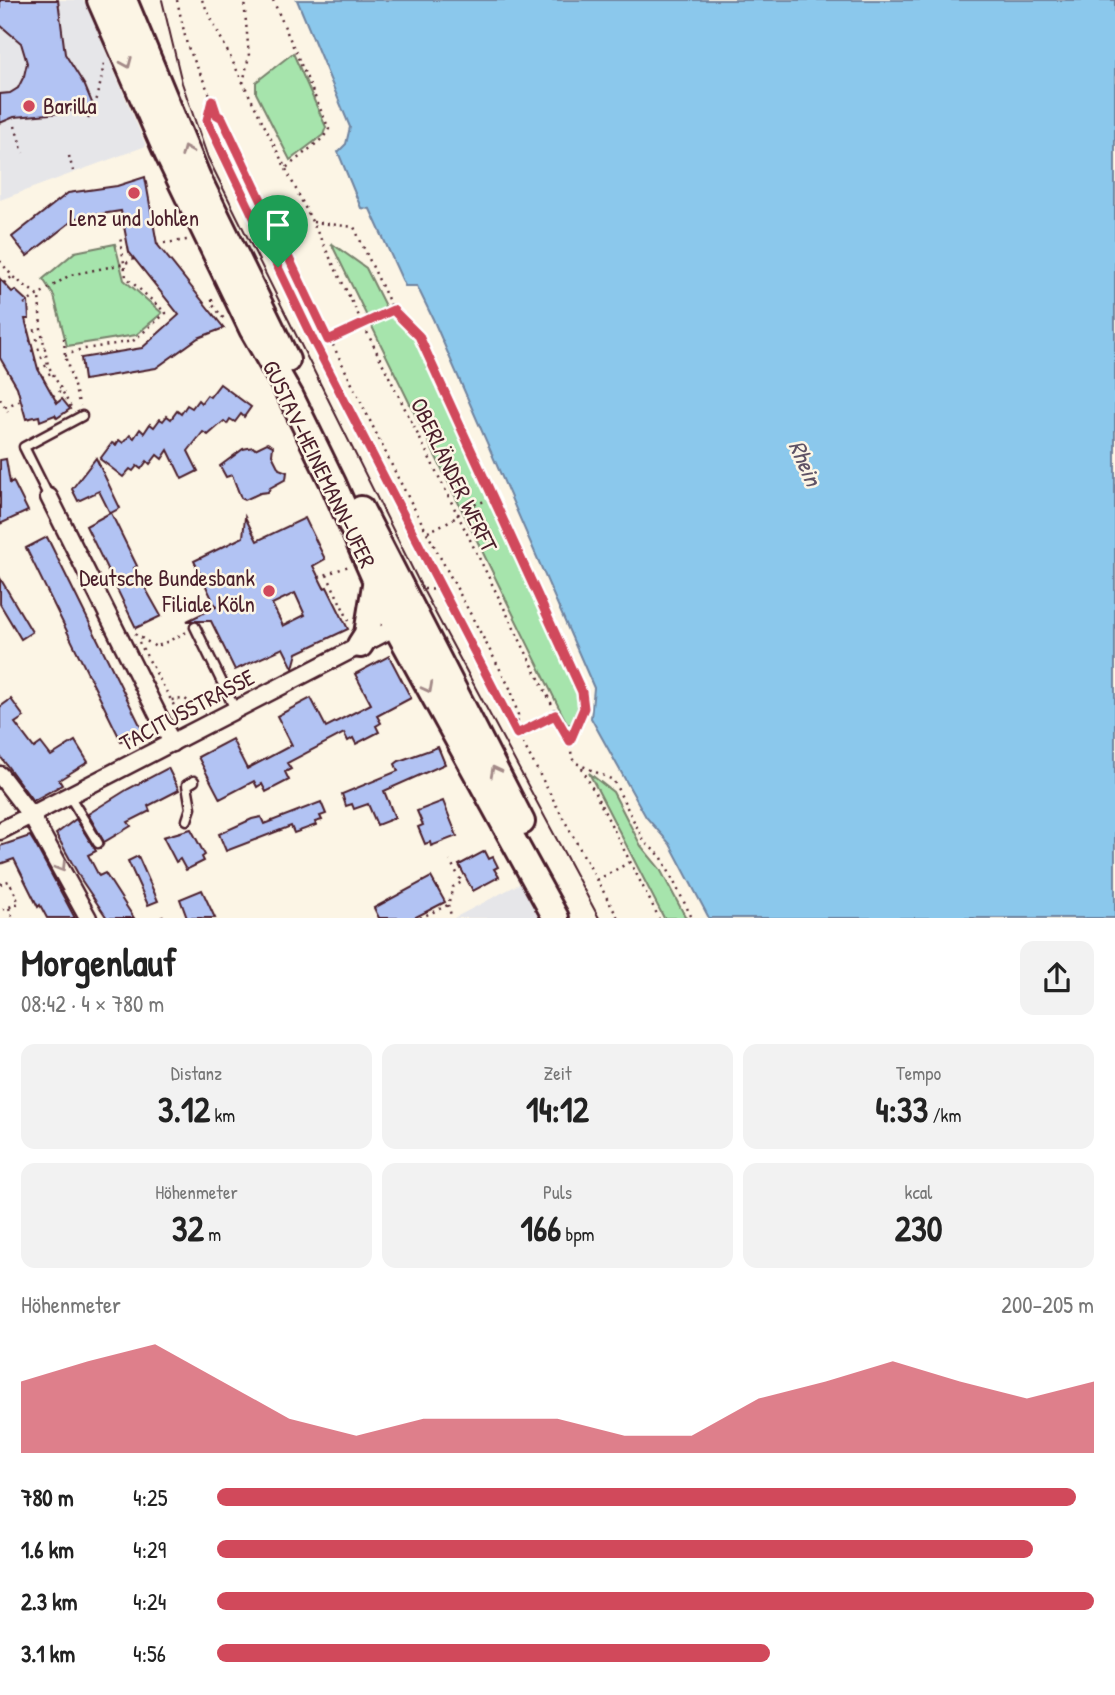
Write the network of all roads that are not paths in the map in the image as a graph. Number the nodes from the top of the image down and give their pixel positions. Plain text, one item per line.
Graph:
1 (100, 0) edge
2 (124, 0) edge
3 (82, 416) road end
4 (49, 497) joint
5 (375, 584) junction
6 (405, 622) junction
7 (195, 627) road end
8 (360, 645) junction
9 (235, 709) junction
10 (172, 743) junction
11 (0, 775) edge
12 (194, 781) dead end
13 (70, 797) junction
14 (32, 817) junction
15 (187, 820) dead end
16 (0, 831) edge
17 (98, 843) dead end
18 (88, 918) edge
19 (556, 918) edge
20 (574, 918) edge

1 -> 5 main road, GUSTAV-HEINEMANN-UFER
6 -> 2 main road, GUSTAV-HEINEMANN-UFER
3 - 4 lane
4 - 10 street
5 - 6 main road, GUSTAV-HEINEMANN-UFER
5 - 8 main road
6 - 8 street, TACITUSSTRASSE
6 -> 19 main road, GUSTAV-HEINEMANN-UFER
20 -> 6 main road, GUSTAV-HEINEMANN-UFER
7 - 9 lane
8 - 9 street, TACITUSSTRASSE
9 - 10 street, TACITUSSTRASSE
10 - 13 street, TACITUSSTRASSE
11 - 14 street
12 - 15 lane
13 - 14 street, TACITUSSTRASSE
13 - 17 lane
14 - 16 street, TACITUSSTRASSE
14 -> 18 street

